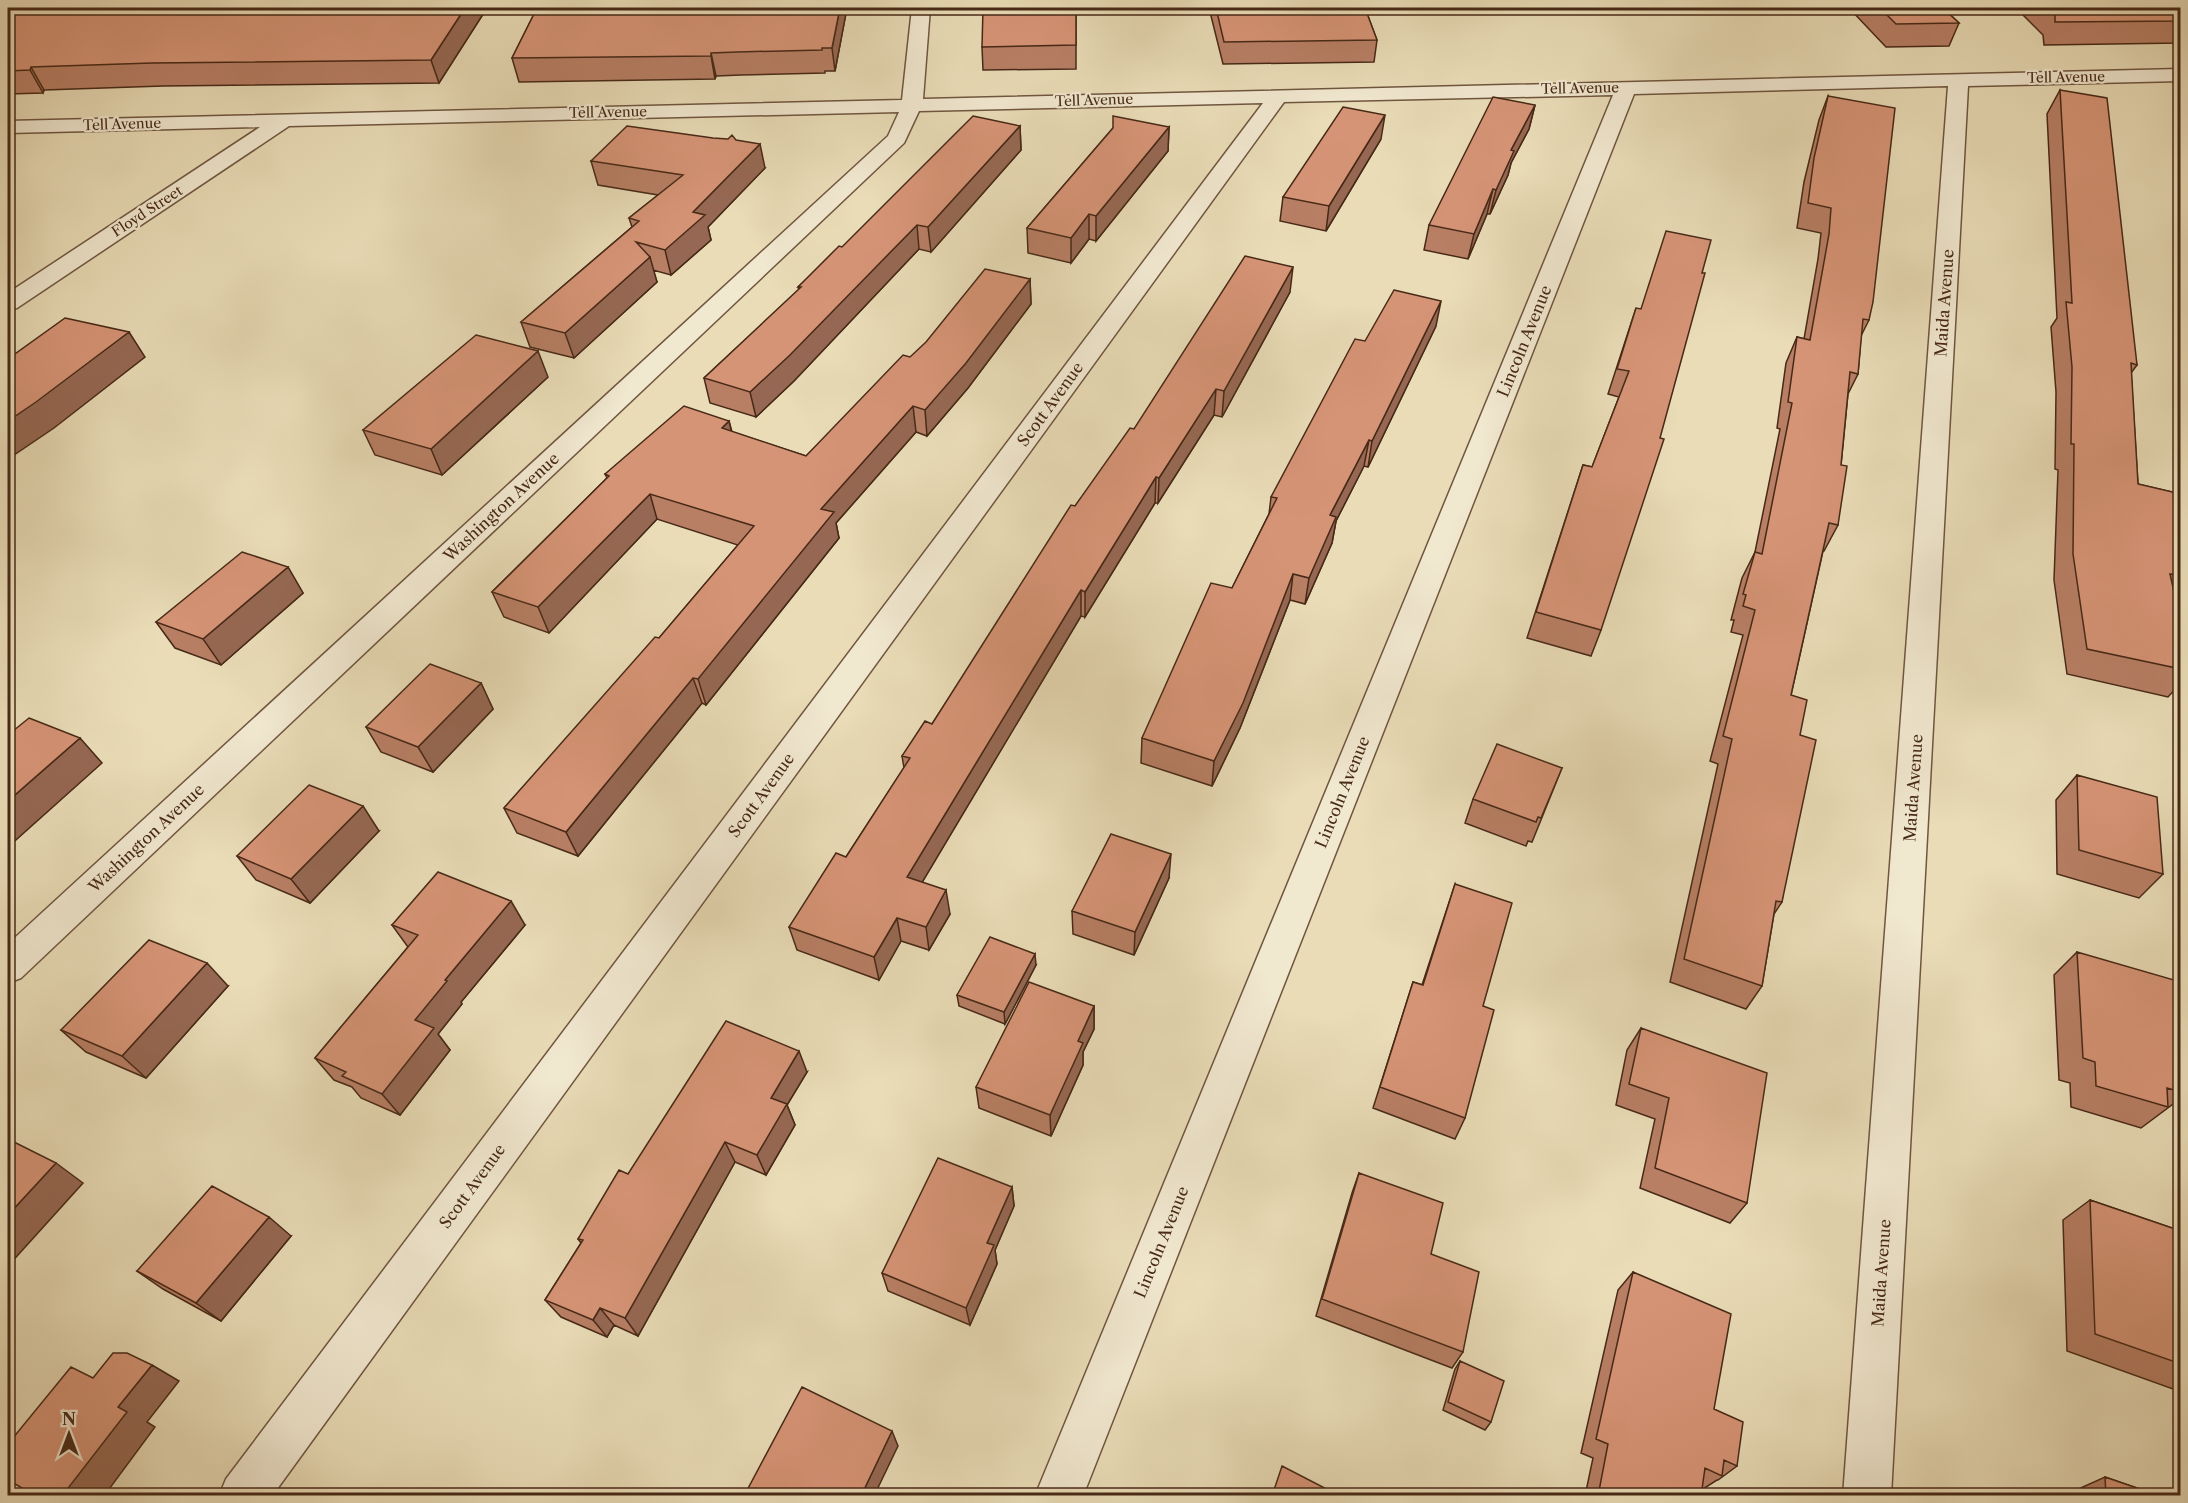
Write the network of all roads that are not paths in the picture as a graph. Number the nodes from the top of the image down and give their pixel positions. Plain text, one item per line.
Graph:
1 (921, 8) edge
2 (2181, 75) edge
3 (1958, 80) junction
4 (1626, 87) junction
5 (1279, 95) junction
6 (912, 105) junction
7 (286, 119) junction
8 (8, 127) edge
9 (8, 303) edge
10 (8, 967) edge
11 (243, 1496) edge
12 (1059, 1496) edge
13 (1867, 1496) edge

1 - 6 street, Washington Avenue
2 - 3 street, Tell Avenue
3 - 4 street, Tell Avenue
3 - 13 street, Maida Avenue
4 - 5 street, Tell Avenue
4 - 12 street, Lincoln Avenue
5 - 6 street, Tell Avenue
5 - 11 street, Scott Avenue
6 - 7 street, Tell Avenue
6 - 10 street, Washington Avenue
7 - 8 street, Tell Avenue
7 - 9 street, Floyd Street

